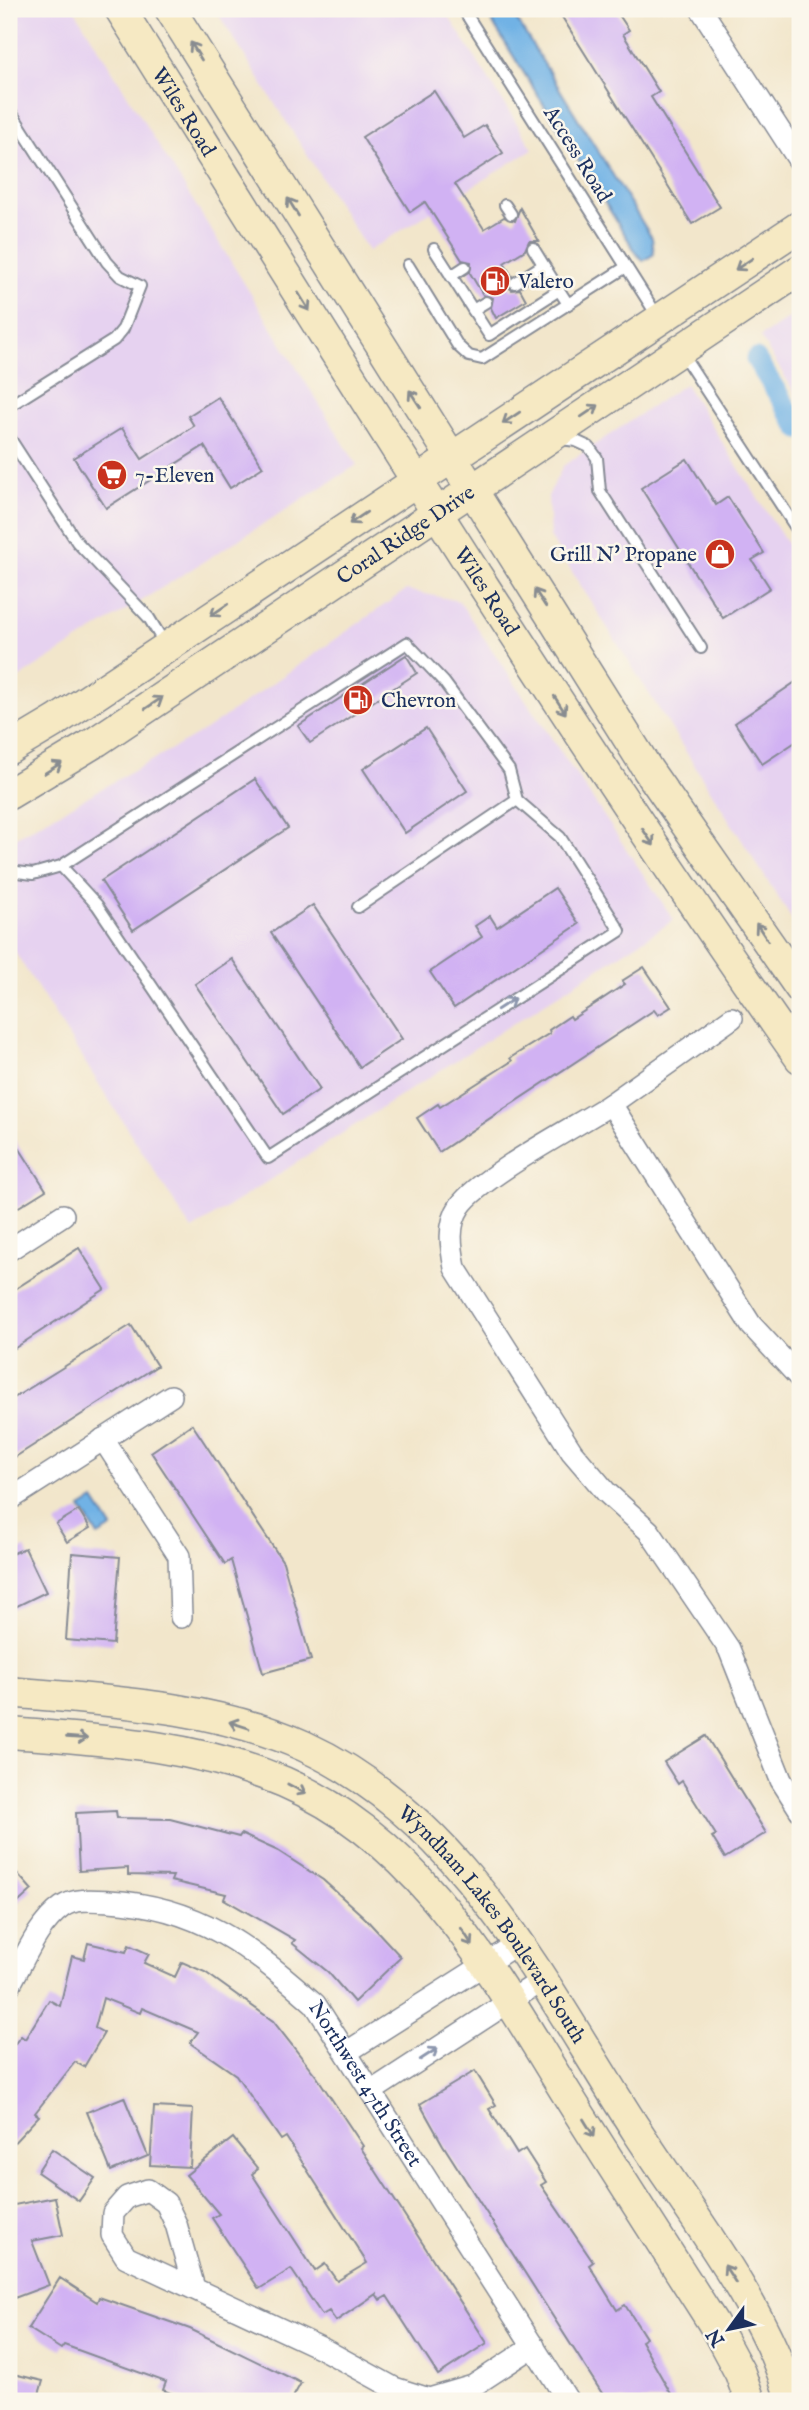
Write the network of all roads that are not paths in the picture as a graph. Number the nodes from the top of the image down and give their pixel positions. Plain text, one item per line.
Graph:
1 (120, 9) edge
2 (170, 9) edge
3 (463, 9) edge
4 (701, 9) edge
5 (9, 109) edge
6 (800, 162) edge
7 (800, 226) edge
8 (533, 248) dead end
9 (434, 249) dead end
10 (408, 265) dead end
11 (544, 265) junction
12 (465, 267) dead end
13 (626, 267) junction
14 (800, 270) edge
15 (451, 276) junction
16 (515, 284) dead end
17 (559, 290) junction
18 (486, 302) dead end
19 (568, 304) junction
20 (473, 310) junction
21 (660, 320) junction
22 (681, 351) junction
23 (9, 407) edge
24 (9, 437) edge
25 (550, 438) junction
26 (451, 457) junction
27 (415, 480) junction
28 (472, 490) junction
29 (436, 514) junction
30 (800, 534) edge
31 (166, 646) junction
32 (701, 648) dead end
33 (9, 749) edge
34 (9, 794) edge
35 (517, 800) junction
36 (61, 866) junction
37 (9, 871) edge
38 (358, 906) dead end
39 (800, 988) edge
40 (746, 1009) junction
41 (800, 1058) edge
42 (611, 1104) junction
43 (63, 1215) dead end
44 (9, 1250) edge
45 (800, 1378) edge
46 (171, 1396) dead end
47 (103, 1439) junction
48 (9, 1500) edge
49 (181, 1617) dead end
50 (9, 1692) edge
51 (9, 1733) edge
52 (800, 1810) edge
53 (518, 1943) junction
54 (485, 1964) junction
55 (541, 1981) junction
56 (9, 1986) edge
57 (509, 2001) junction
58 (347, 2052) junction
59 (372, 2091) junction
60 (194, 2288) junction
61 (534, 2346) junction
62 (568, 2401) edge
63 (750, 2401) edge
64 (791, 2401) edge

1 -> 27 street, Wiles Road
26 -> 2 street, Wiles Road
3 - 13 lane, Access Road
4 - 6 street
5 - 23 lane
7 -> 21 street, Coral Ridge Drive
8 - 11 lane
9 - 15 lane
10 - 19 lane
11 - 16 lane
11 - 17 lane
12 - 15 lane
13 - 19 lane
13 - 21 lane, Access Road
14 - 22 street, Coral Ridge Drive
15 - 20 lane
17 - 19 lane
17 - 20 lane
18 - 20 lane
21 -> 26 street, Coral Ridge Drive
25 -> 22 street, Coral Ridge Drive
22 - 30 lane
24 - 31 lane
25 - 28 street, Coral Ridge Drive
25 - 32 lane
26 - 27 street, Coral Ridge Drive
26 - 28 street, Wiles Road
27 - 29 street, Wiles Road
27 -> 31 street, Coral Ridge Drive
28 - 29 street, Coral Ridge Drive
39 -> 28 street, Wiles Road
34 -> 29 street, Coral Ridge Drive
29 -> 40 street, Wiles Road
31 - 33 street, Coral Ridge Drive
35 - 36 lane
36 -> 35 lane
35 - 38 lane
36 - 37 lane
40 - 41 street, Wiles Road
40 - 42 street
42 - 45 street
42 - 52 street
43 - 44 street
46 - 47 street
47 - 48 street
47 - 49 street
53 -> 50 street, Wyndham Lakes Boulevard South
51 -> 54 street, Wyndham Lakes Boulevard South
53 - 54 street
53 - 55 street, Wyndham Lakes Boulevard South
54 - 57 street, Wyndham Lakes Boulevard South
54 - 58 street
55 - 57 street
64 -> 55 street, Wyndham Lakes Boulevard South
56 - 58 street, Northwest 47th Street
59 -> 57 street
57 -> 63 street, Wyndham Lakes Boulevard South
58 - 59 street, Northwest 47th Street
59 - 61 street, Northwest 47th Street
60 - 60 street
60 - 61 street
61 - 62 street, Northwest 47th Street

